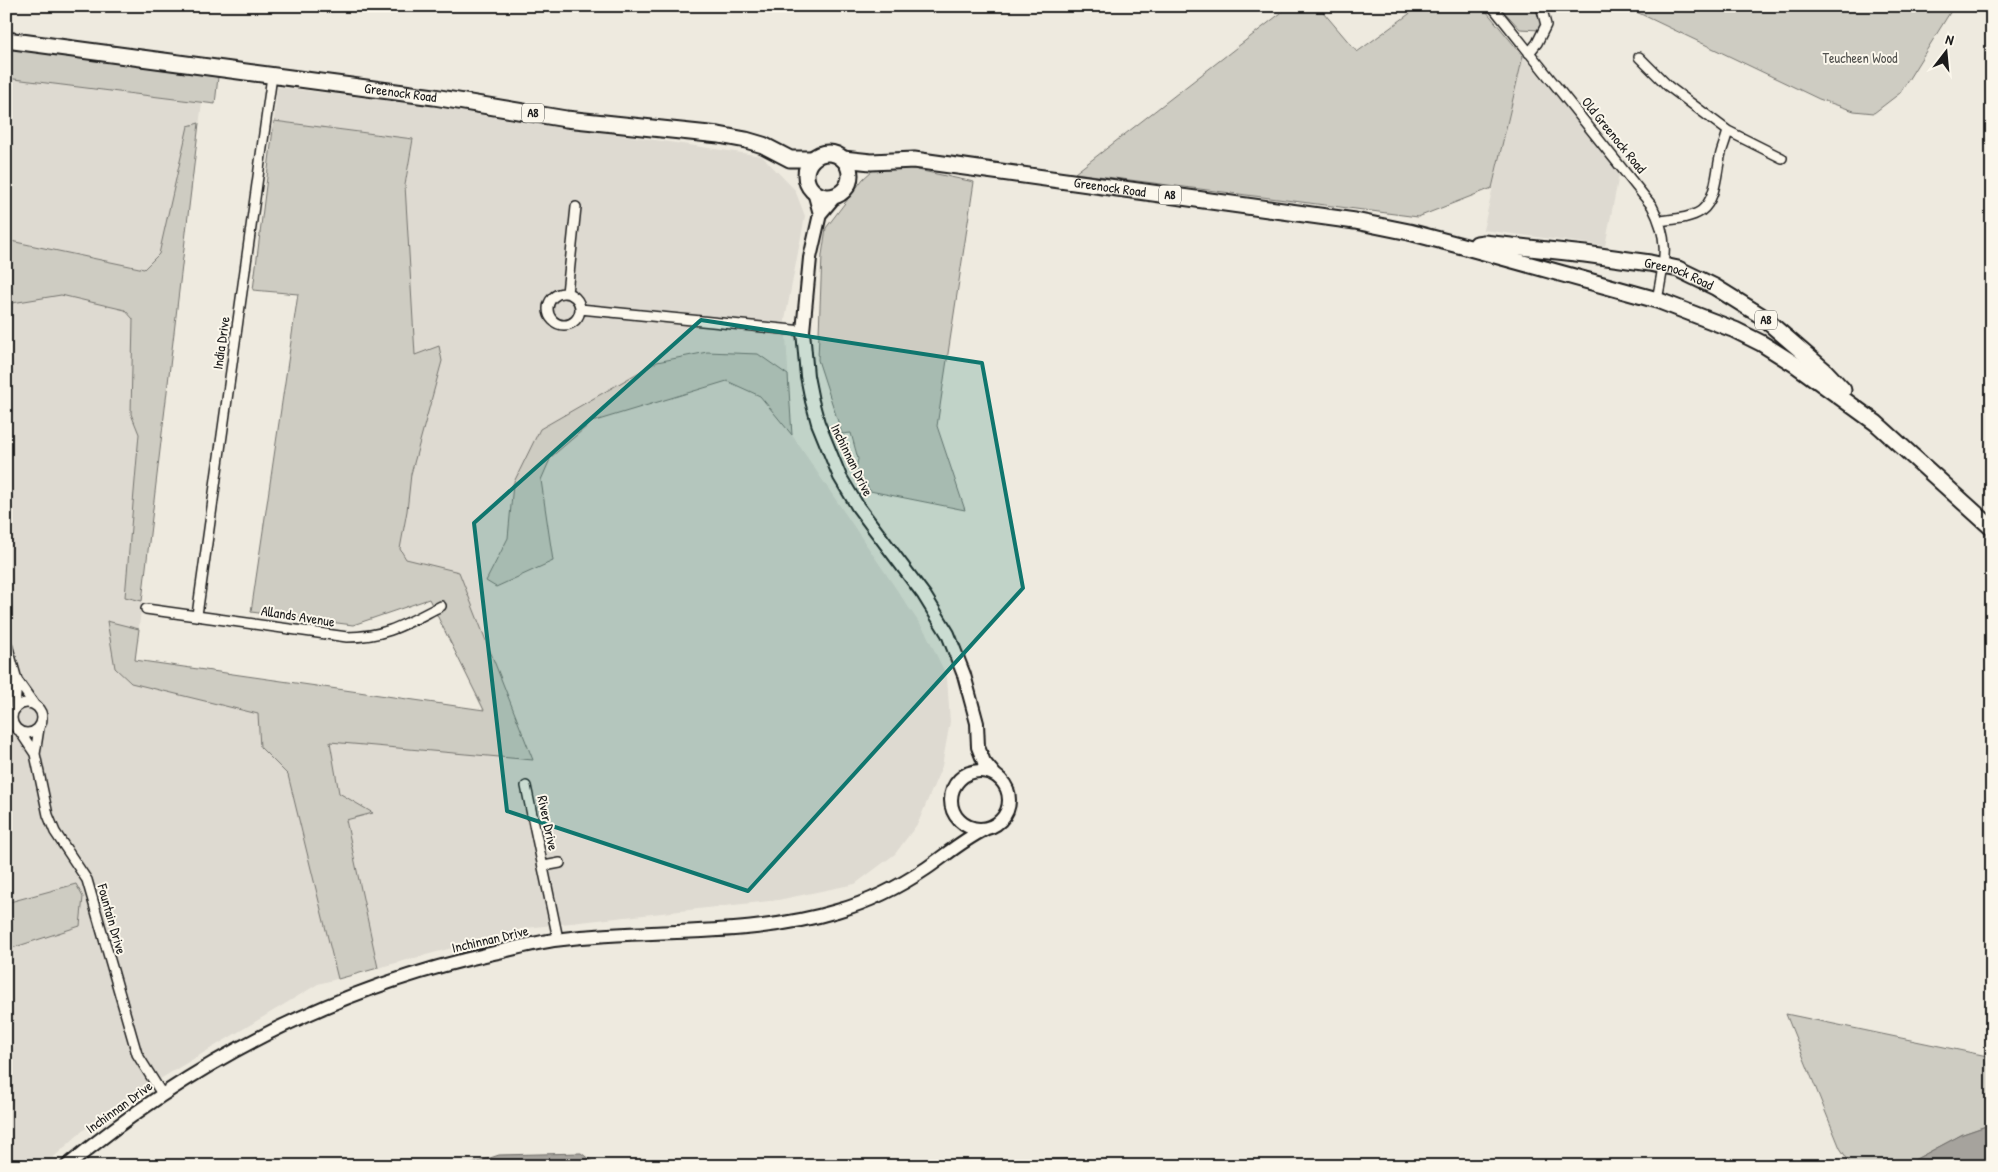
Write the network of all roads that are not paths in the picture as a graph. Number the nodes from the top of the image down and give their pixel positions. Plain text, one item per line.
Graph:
1 (1492, 6) edge
2 (1542, 7) edge
3 (6, 40) edge
4 (1529, 53) junction
5 (1639, 57) dead end
6 (272, 76) junction
7 (1728, 131) junction
8 (1782, 158) dead end
9 (790, 159) junction
10 (812, 159) junction
11 (843, 159) junction
12 (871, 162) junction
13 (850, 178) junction
14 (810, 186) junction
15 (836, 195) junction
16 (576, 207) dead end
17 (820, 214) junction
18 (1659, 221) junction
19 (1466, 247) junction
20 (1588, 254) junction
21 (1664, 266) junction
22 (1586, 280) junction
23 (567, 293) junction
24 (1657, 300) junction
25 (580, 309) junction
26 (804, 331) junction
27 (1847, 402) junction
28 (1992, 528) edge
29 (441, 606) dead end
30 (146, 609) dead end
31 (197, 615) junction
32 (6, 641) edge
33 (17, 680) junction
34 (34, 704) junction
35 (11, 711) edge
36 (6, 728) edge
37 (39, 728) junction
38 (19, 732) junction
39 (978, 747) junction
40 (35, 754) junction
41 (967, 773) junction
42 (995, 775) junction
43 (526, 786) dead end
44 (958, 820) junction
45 (985, 829) junction
46 (954, 846) junction
47 (560, 863) dead end
48 (544, 866) junction
49 (558, 939) junction
50 (162, 1094) junction
51 (67, 1166) edge

1 - 4 street, Old Greenock Road
2 - 4 street
3 - 6 main road, Greenock Road / A8
4 - 18 street, Old Greenock Road
5 - 7 street
6 - 9 main road, Greenock Road / A8
6 - 31 street, India Drive
7 - 8 street
7 - 18 street
9 - 10 main road, Greenock Road / A8
9 - 14 main road, Greenock Road / A8
10 - 11 main road, A8
10 - 14 main road
11 - 12 main road, Greenock Road / A8
11 - 13 main road
12 - 13 main road
12 - 19 main road, Greenock Road / A8
13 - 15 main road
14 - 15 main road
14 - 17 street, Inchinnan Drive
15 - 17 street, Inchinnan Drive
16 - 23 street
17 - 26 street, Inchinnan Drive
18 - 21 street, Old Greenock Road
19 - 20 main road, Greenock Road / A8
19 - 22 main road, Greenock Road / A8
20 - 21 main road, Greenock Road / A8
20 - 22 main road
21 - 24 street, Old Greenock Road
21 - 27 main road, Greenock Road / A8
22 - 24 main road, Greenock Road / A8
23 - 25 street
23 - 25 street
24 - 27 main road, Greenock Road / A8
25 - 26 street
26 - 39 street, Inchinnan Drive
27 - 28 main road, Greenock Road / A8
29 - 31 street, Allands Avenue
30 - 31 street, Allands Avenue
32 - 33 street
33 - 34 street
33 - 35 street
34 - 35 street
34 - 37 street
35 - 38 street
36 - 38 street
37 - 38 street
37 - 40 street, Fountain Drive
38 - 40 street, Fountain Drive
39 - 41 street, Inchinnan Drive
39 - 42 street, Inchinnan Drive
40 - 50 street, Fountain Drive
41 - 42 street
41 - 44 street
42 - 45 street
43 - 48 street, River Drive
44 - 45 street
44 - 46 street
45 - 46 street, Inchinnan Drive
46 - 49 street, Inchinnan Drive
47 - 48 street, River Drive
48 - 49 street, River Drive
49 - 50 street, Inchinnan Drive
50 - 51 street, Inchinnan Drive

